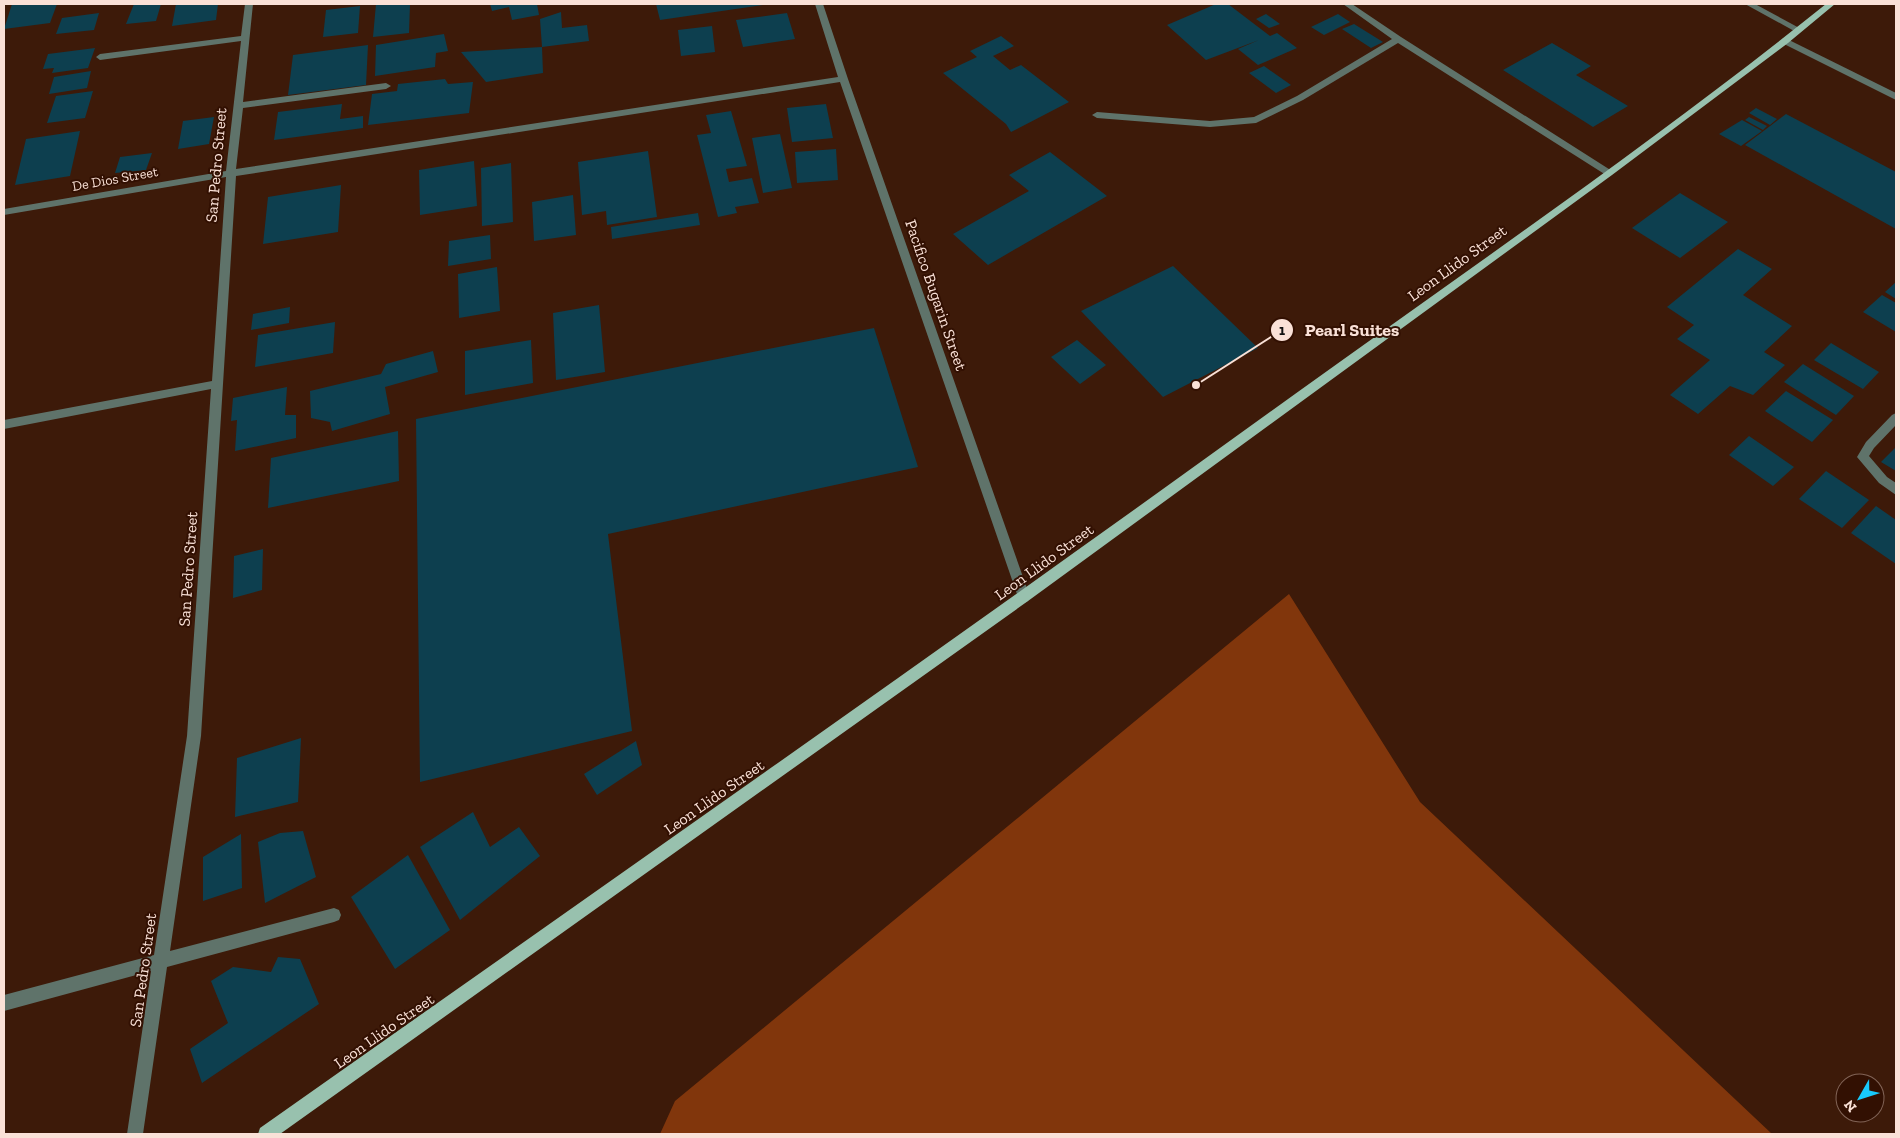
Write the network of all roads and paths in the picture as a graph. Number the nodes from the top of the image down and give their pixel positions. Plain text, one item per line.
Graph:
1 (249, 4) edge
2 (819, 4) edge
3 (1347, 4) edge
4 (1749, 4) edge
5 (1831, 4) edge
6 (1799, 30) junction
7 (245, 38) junction
8 (1398, 39) junction
9 (1785, 41) junction
10 (100, 57) dead end
11 (843, 79) junction
12 (386, 86) dead end
13 (1896, 97) edge
14 (238, 106) junction
15 (1097, 115) dead end
16 (230, 173) junction
17 (1609, 173) junction
18 (4, 212) edge
19 (217, 384) junction
20 (1896, 418) edge
21 (4, 424) edge
22 (1896, 490) edge
23 (1024, 597) junction
24 (334, 915) dead end
25 (161, 962) junction
26 (4, 1003) edge
27 (135, 1134) edge
28 (266, 1134) edge

1 - 7 street, San Pedro Street
2 - 11 street, Pacifico Bugarin Street
3 - 8 street
4 - 6 street
5 - 6 main road, Leon Llido Street
6 - 9 main road, Leon Llido Street
7 - 10 street
7 - 14 street, San Pedro Street
8 - 15 street
8 - 17 street
9 - 13 street
9 - 17 main road, Leon Llido Street
11 - 16 street, De Dios Street
11 - 23 street, Pacifico Bugarin Street
12 - 14 street
14 - 16 street, San Pedro Street
16 - 18 street, De Dios Street
16 - 19 street, San Pedro Street
17 - 23 main road, Leon Llido Street
19 - 21 street
19 - 25 street, San Pedro Street
20 - 22 street
23 - 28 main road, Leon Llido Street
24 - 25 street
25 - 26 street
25 - 27 street, San Pedro Street

